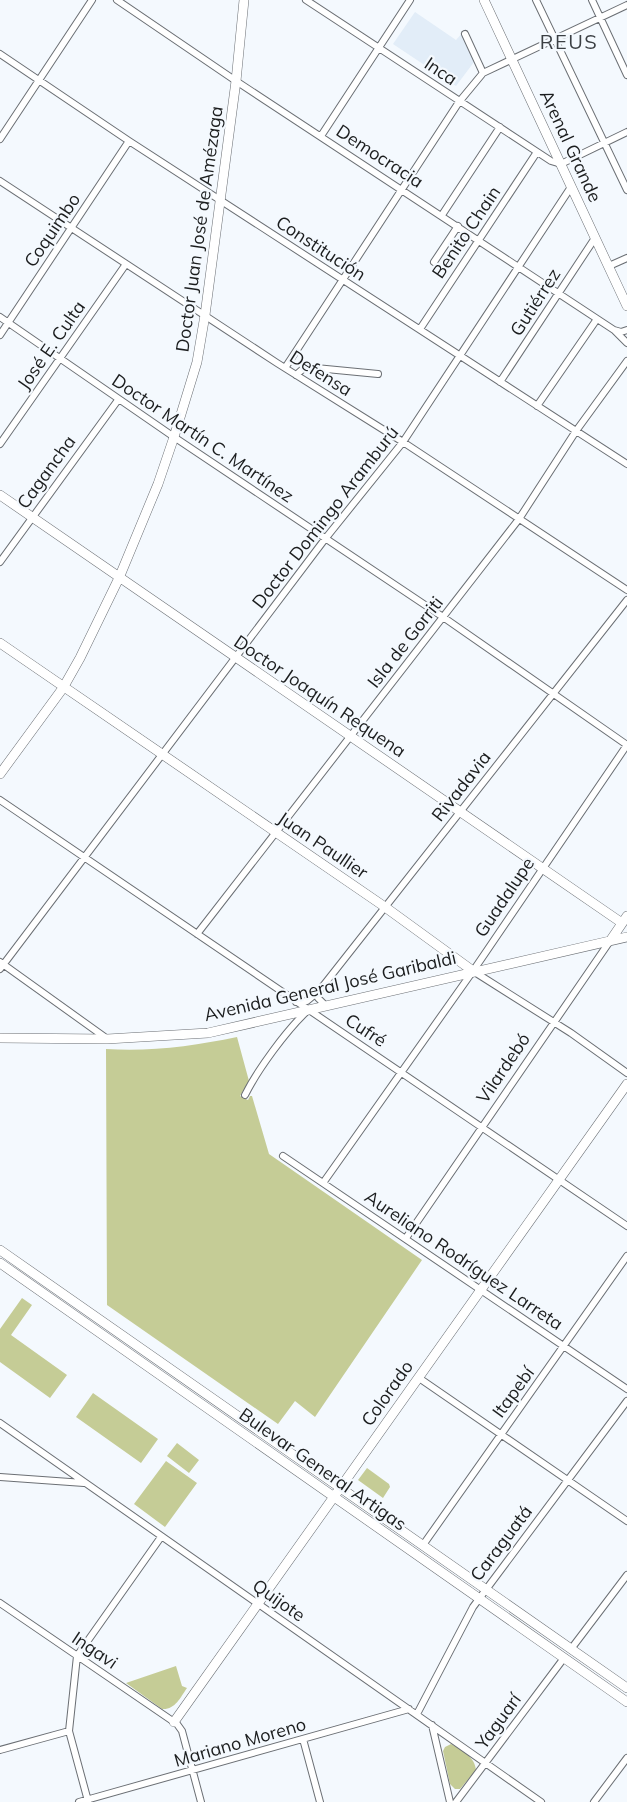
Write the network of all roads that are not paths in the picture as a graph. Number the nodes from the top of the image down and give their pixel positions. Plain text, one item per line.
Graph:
1 (92, 0) edge
2 (117, 0) edge
3 (244, 0) edge
4 (306, 0) edge
5 (410, 0) edge
6 (484, 0) edge
7 (536, 0) edge
8 (592, 0) edge
9 (627, 5) edge
10 (600, 18) junction
11 (465, 34) dead end
12 (555, 40) junction
13 (379, 47) junction
14 (0, 54) edge
15 (513, 60) junction
16 (483, 73) junction
17 (627, 75) edge
18 (38, 80) junction
19 (236, 81) junction
20 (459, 102) junction
21 (500, 127) junction
22 (627, 132) edge
23 (321, 136) junction
24 (0, 139) edge
25 (129, 141) junction
26 (604, 143) junction
27 (537, 152) junction
28 (561, 164) junction
29 (0, 181) edge
30 (571, 187) junction
31 (402, 189) junction
32 (627, 190) edge
33 (220, 200) junction
34 (442, 215) junction
35 (458, 226) junction
36 (71, 228) junction
37 (595, 238) junction
38 (479, 240) junction
39 (627, 258) edge
40 (434, 262) dead end
41 (126, 264) junction
42 (609, 266) junction
43 (519, 267) junction
44 (342, 280) junction
45 (558, 293) junction
46 (627, 306) edge
47 (205, 315) junction
48 (0, 317) edge
49 (597, 319) junction
50 (8, 323) junction
51 (420, 329) junction
52 (614, 330) junction
53 (627, 330) edge
54 (0, 335) edge
55 (627, 343) edge
56 (460, 356) junction
57 (60, 358) junction
58 (627, 361) edge
59 (285, 368) junction
60 (378, 374) dead end
61 (296, 375) junction
62 (500, 382) junction
63 (118, 399) junction
64 (537, 406) junction
65 (576, 431) junction
66 (174, 437) junction
67 (403, 442) junction
68 (0, 444) edge
69 (627, 464) edge
70 (0, 495) edge
71 (33, 517) junction
72 (519, 519) junction
73 (325, 539) junction
74 (0, 562) edge
75 (119, 578) junction
76 (627, 590) edge
77 (627, 600) edge
78 (443, 618) junction
79 (0, 643) edge
80 (236, 658) junction
81 (63, 688) junction
82 (553, 694) junction
83 (351, 738) junction
84 (627, 745) edge
85 (161, 755) junction
86 (0, 774) edge
87 (0, 800) edge
88 (460, 812) junction
89 (276, 832) junction
90 (84, 856) junction
91 (541, 868) junction
92 (385, 907) junction
93 (625, 919) edge
94 (197, 934) junction
95 (627, 937) edge
96 (610, 941) junction
97 (1, 965) edge
98 (473, 971) junction
99 (319, 991) junction
100 (296, 1002) junction
101 (326, 1006) junction
102 (308, 1010) junction
103 (281, 1016) junction
104 (554, 1023) junction
105 (290, 1030) junction
106 (0, 1038) edge
107 (107, 1039) junction
108 (401, 1071) junction
109 (627, 1073) edge
110 (627, 1084) edge
111 (245, 1095) dead end
112 (483, 1126) junction
113 (283, 1156) dead end
114 (560, 1179) junction
115 (323, 1183) junction
116 (627, 1226) edge
117 (406, 1238) junction
118 (0, 1250) edge
119 (627, 1256) edge
120 (0, 1263) edge
121 (481, 1291) junction
122 (564, 1346) junction
123 (418, 1378) junction
124 (627, 1389) edge
125 (627, 1401) edge
126 (0, 1423) edge
127 (500, 1435) junction
128 (0, 1477) edge
129 (567, 1480) junction
130 (85, 1483) junction
131 (340, 1488) junction
132 (334, 1496) junction
133 (627, 1521) edge
134 (161, 1537) junction
135 (423, 1545) junction
136 (627, 1575) edge
137 (486, 1589) junction
138 (479, 1598) junction
139 (0, 1603) edge
140 (258, 1604) junction
141 (571, 1648) junction
142 (77, 1656) junction
143 (564, 1658) junction
144 (627, 1688) edge
145 (627, 1702) edge
146 (409, 1709) junction
147 (417, 1714) junction
148 (174, 1722) junction
149 (432, 1724) junction
150 (69, 1731) junction
151 (303, 1740) junction
152 (0, 1750) edge
153 (627, 1758) edge
154 (486, 1763) junction
155 (192, 1771) junction
156 (88, 1801) edge
157 (79, 1802) edge
158 (201, 1802) edge
159 (320, 1802) edge
160 (450, 1802) edge
161 (456, 1802) edge
162 (541, 1802) edge
163 (594, 1802) edge

1 - 18 street
2 - 19 street, Democracia
3 - 19 street, Doctor Juan José de Amézaga
4 - 13 street, Inca
5 - 13 street
6 - 15 street, Arenal Grande
7 - 12 street
8 - 10 street
9 - 10 street
10 - 12 street
10 - 17 street
11 - 16 street
12 - 15 street
12 - 26 street
13 - 20 street, Inca
13 - 23 street
14 - 18 street, Constitución
15 - 16 street
15 - 28 street, Arenal Grande
16 - 20 street
18 - 24 street
18 - 25 street, Constitución
19 - 23 street, Democracia
19 - 33 street, Doctor Juan José de Amézaga
20 - 21 street, Inca
20 - 31 street
21 - 27 street, Inca
21 - 34 street
22 - 26 street
23 - 31 street, Democracia
25 - 33 street, Constitución
25 - 36 street, Coquimbo
26 - 28 street
26 - 32 street
27 - 28 street, Inca
27 - 38 street, Benito Chain
28 - 30 street, Arenal Grande
29 - 36 street, Defensa
30 - 37 street, Arenal Grande
30 - 43 street, Doctor Domingo Aramburú
31 - 34 street, Democracia
31 - 44 street
33 - 44 street, Constitución
33 - 47 street, Doctor Juan José de Amézaga
34 - 35 street, Democracia
35 - 38 street, Democracia
35 - 40 street
36 - 41 street, Defensa
36 - 50 street, Coquimbo
37 - 42 street, Arenal Grande
37 - 45 street, Gutiérrez
38 - 43 street, Democracia
38 - 51 street, Benito Chain
39 - 42 street
41 - 47 street, Defensa
41 - 57 street, José E. Culta
42 - 46 street, Arenal Grande
43 - 45 street, Democracia
43 - 56 street, Doctor Domingo Aramburú
44 - 51 street, Constitución
44 - 59 street
45 - 49 street, Democracia
45 - 62 street, Gutiérrez
47 - 59 street, Defensa
47 - 66 street, Doctor Juan José de Amézaga
48 - 50 street, Doctor Martín C. Martínez
49 - 52 street, Democracia
49 - 64 street
50 - 54 street, Coquimbo
50 - 57 street, Doctor Martín C. Martínez
51 - 56 street, Constitución
52 - 53 street
52 - 55 street, Democracia
56 - 62 street, Constitución
56 - 67 street, Doctor Domingo Aramburú
57 - 63 street, Doctor Martín C. Martínez
57 - 68 street, José E. Culta
58 - 65 street, Isla de Gorriti
59 - 61 street, Defensa
60 - 61 street
61 - 67 street, Defensa
62 - 64 street, Constitución
63 - 66 street, Doctor Martín C. Martínez
63 - 71 street, Cagancha
64 - 65 street, Constitución
65 - 69 street, Constitución
65 - 72 street, Isla de Gorriti
66 - 73 street, Doctor Martín C. Martínez
66 - 75 street, Doctor Juan José de Amézaga
67 - 72 street, Defensa
67 - 73 street, Doctor Domingo Aramburú
70 - 71 street, Doctor Joaquín Requena
71 - 74 street, Cagancha
71 - 75 street, Doctor Joaquín Requena
72 - 76 street, Defensa
72 - 78 street, Isla de Gorriti
73 - 78 street, Doctor Martín C. Martínez
73 - 80 street, Doctor Domingo Aramburú
75 - 80 street, Doctor Joaquín Requena
75 - 81 street, Doctor Juan José de Amézaga
77 - 82 street, Rivadavia
78 - 82 street, Doctor Martín C. Martínez
78 - 83 street, Isla de Gorriti
79 - 81 street, Juan Paullier
80 - 83 street, Doctor Joaquín Requena
80 - 85 street, Doctor Domingo Aramburú
81 - 85 street, Juan Paullier
81 - 86 street, Doctor Juan José de Amézaga
82 - 84 street, Doctor Martín C. Martínez
82 - 88 street, Rivadavia
83 - 88 street, Doctor Joaquín Requena
83 - 89 street, Isla de Gorriti
84 - 91 street, Guadalupe
85 - 89 street, Juan Paullier
85 - 90 street, Doctor Domingo Aramburú
87 - 90 street, Cufré
88 - 91 street, Doctor Joaquín Requena
88 - 92 street, Rivadavia
89 - 92 street, Juan Paullier
89 - 94 street, Isla de Gorriti
90 - 94 street, Cufré
90 - 97 street, Doctor Domingo Aramburú
91 - 93 street, Doctor Joaquín Requena
91 - 98 street, Guadalupe
92 - 98 street, Juan Paullier
92 - 99 street, Rivadavia
93 - 96 street, Vilardebó
94 - 100 street, Cufré
95 - 96 street, Avenida General José Garibaldi
96 - 98 street, Avenida General José Garibaldi
96 - 104 street, Vilardebó
97 - 107 street
98 - 101 street, Avenida General José Garibaldi
98 - 104 street, Juan Paullier
98 - 108 street, Guadalupe
99 - 100 street, Rivadavia
99 - 101 street
100 - 102 street, Cufré
101 - 102 street, Avenida General José Garibaldi
102 - 103 street, Avenida General José Garibaldi
102 - 105 street
102 - 108 street, Cufré
103 - 105 street
103 - 107 street, Avenida General José Garibaldi
104 - 109 street, Juan Paullier
104 - 112 street, Vilardebó
105 - 111 street
106 - 107 street, Avenida General José Garibaldi
108 - 112 street, Cufré
108 - 115 street, Guadalupe
110 - 114 street, Colorado
112 - 114 street, Cufré
112 - 117 street, Vilardebó
113 - 115 street, Aureliano Rodríguez Larreta
114 - 116 street, Cufré
114 - 121 street, Colorado
115 - 117 street, Aureliano Rodríguez Larreta
117 - 121 street, Aureliano Rodríguez Larreta
118 - 131 street, Bulevar General Artigas
119 - 122 street, Itapebí
120 - 132 street, Bulevar General Artigas
121 - 122 street, Aureliano Rodríguez Larreta
121 - 123 street, Colorado
122 - 124 street, Aureliano Rodríguez Larreta
122 - 127 street, Itapebí
123 - 127 street
123 - 131 street, Colorado
125 - 129 street, Caraguatá
126 - 130 street, Quijote
127 - 129 street
127 - 135 street, Itapebí
128 - 130 street
129 - 133 street
129 - 137 street, Caraguatá
130 - 134 street, Quijote
131 - 132 street, Colorado
131 - 135 street, Bulevar General Artigas
132 - 138 street, Bulevar General Artigas
132 - 140 street, Colorado
134 - 140 street, Quijote
134 - 142 street
135 - 137 street, Bulevar General Artigas
136 - 141 street
137 - 138 street, Caraguatá
137 - 141 street, Bulevar General Artigas
138 - 143 street, Bulevar General Artigas
138 - 147 street, Caraguatá
139 - 142 street, Ingavi
140 - 146 street, Quijote
140 - 148 street, Colorado
141 - 144 street, Bulevar General Artigas
142 - 148 street, Ingavi
142 - 150 street
143 - 145 street, Bulevar General Artigas
143 - 154 street, Yaguarí
146 - 147 street, Quijote
146 - 151 street, Mariano Moreno
147 - 149 street, Quijote
148 - 155 street
149 - 154 street, Quijote
149 - 160 street
150 - 152 street
150 - 156 street
151 - 155 street, Mariano Moreno
151 - 159 street
153 - 163 street
154 - 161 street, Yaguarí
154 - 162 street, Quijote
155 - 156 street, Mariano Moreno
155 - 158 street
156 - 157 street, Mariano Moreno

